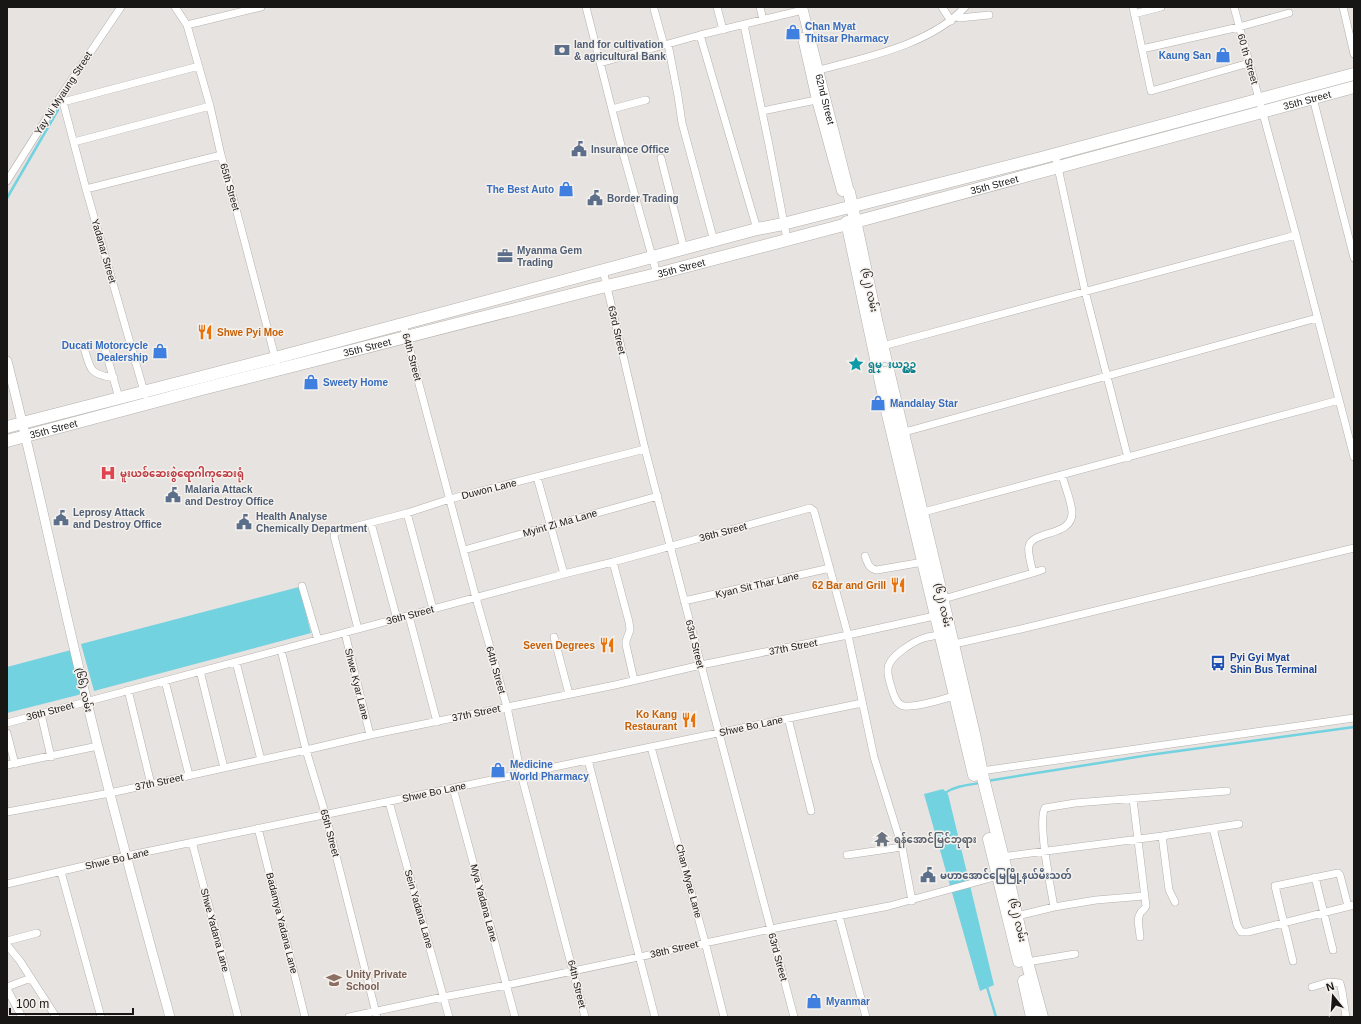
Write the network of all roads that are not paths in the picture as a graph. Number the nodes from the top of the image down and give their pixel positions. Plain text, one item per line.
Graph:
1 (121, 7) edge
2 (175, 7) edge
3 (261, 7) edge
4 (586, 7) edge
5 (718, 7) edge
6 (760, 7) edge
7 (942, 7) edge
8 (965, 7) edge
9 (1161, 7) edge
10 (1234, 7) edge
11 (1342, 7) edge
12 (654, 9) dead end
13 (799, 9) edge
14 (1133, 10) edge
15 (1289, 13) dead end
16 (989, 15) dead end
17 (959, 18) dead end
18 (763, 20) junction
19 (951, 21) junction
20 (744, 24) junction
21 (187, 26) junction
22 (1239, 26) junction
23 (723, 30) junction
24 (700, 35) junction
25 (666, 45) junction
26 (1142, 49) junction
27 (1354, 54) edge
28 (600, 63) junction
29 (1249, 63) junction
30 (199, 66) junction
31 (815, 71) junction
32 (1354, 74) edge
33 (1354, 87) edge
34 (1313, 98) junction
35 (821, 99) junction
36 (1259, 99) junction
37 (62, 100) junction
38 (646, 100) dead end
39 (210, 106) junction
40 (612, 109) junction
41 (762, 111) junction
42 (1263, 111) junction
43 (74, 142) junction
44 (1055, 154) junction
45 (221, 155) junction
46 (661, 158) dead end
47 (1058, 167) junction
48 (7, 181) edge
49 (86, 189) junction
50 (845, 192) joint
51 (848, 207) junction
52 (851, 223) junction
53 (783, 224) junction
54 (757, 229) junction
55 (1296, 235) junction
56 (787, 239) junction
57 (714, 241) junction
58 (684, 249) junction
59 (653, 258) junction
60 (1354, 258) edge
61 (602, 270) junction
62 (657, 274) junction
63 (606, 286) junction
64 (1085, 291) junction
65 (1317, 318) junction
66 (402, 324) junction
67 (406, 338) junction
68 (84, 348) dead end
69 (878, 348) junction
70 (105, 349) dead end
71 (275, 358) junction
72 (7, 361) edge
73 (278, 371) junction
74 (1106, 376) junction
75 (114, 378) junction
76 (144, 392) junction
77 (119, 398) junction
78 (1339, 400) junction
79 (148, 404) junction
80 (23, 422) junction
81 (7, 427) edge
82 (898, 434) junction
83 (26, 436) junction
84 (7, 441) edge
85 (645, 449) junction
86 (1354, 457) edge
87 (1128, 458) junction
88 (1062, 476) junction
89 (537, 477) junction
90 (658, 496) junction
91 (450, 499) junction
92 (407, 513) junction
93 (917, 514) junction
94 (371, 523) junction
95 (551, 525) junction
96 (670, 546) junction
97 (1354, 548) edge
98 (464, 550) junction
99 (865, 556) dead end
100 (613, 562) junction
101 (923, 562) junction
102 (830, 568) junction
103 (1042, 570) dead end
104 (1033, 573) junction
105 (564, 574) junction
106 (302, 586) dead end
107 (476, 598) junction
108 (684, 601) junction
109 (937, 601) junction
110 (433, 609) junction
111 (940, 615) junction
112 (409, 616) junction
113 (397, 619) junction
114 (358, 629) junction
115 (345, 633) junction
116 (848, 635) junction
117 (554, 637) dead end
118 (947, 639) junction
119 (318, 640) junction
120 (282, 650) junction
121 (236, 662) junction
122 (701, 665) junction
123 (200, 671) junction
124 (634, 680) junction
125 (165, 681) junction
126 (128, 690) junction
127 (569, 694) junction
128 (955, 696) junction
129 (86, 701) junction
130 (862, 703) junction
131 (507, 707) junction
132 (40, 714) junction
133 (788, 718) junction
134 (1354, 718) edge
135 (437, 722) junction
136 (7, 723) edge
137 (7, 733) edge
138 (719, 733) junction
139 (370, 735) junction
140 (98, 746) junction
141 (651, 746) junction
142 (306, 750) junction
143 (51, 757) junction
144 (261, 760) junction
145 (588, 760) junction
146 (15, 764) junction
147 (7, 765) edge
148 (224, 768) junction
149 (521, 774) junction
150 (189, 776) junction
151 (980, 779) junction
152 (151, 784) junction
153 (453, 788) junction
154 (1227, 791) dead end
155 (110, 793) junction
156 (1134, 799) junction
157 (389, 802) junction
158 (811, 811) dead end
159 (7, 812) edge
160 (325, 814) junction
161 (1239, 824) dead end
162 (258, 828) junction
163 (1213, 828) junction
164 (1162, 836) junction
165 (1138, 839) junction
166 (192, 842) junction
167 (902, 847) junction
168 (1045, 851) junction
169 (847, 855) dead end
170 (126, 856) junction
171 (998, 858) junction
172 (61, 872) junction
173 (998, 876) junction
174 (1315, 877) junction
175 (7, 884) edge
176 (1144, 896) junction
177 (912, 901) junction
178 (1175, 902) dead end
179 (1351, 906) edge
180 (1054, 907) junction
181 (1324, 913) junction
182 (839, 916) junction
183 (1017, 916) junction
184 (1285, 923) junction
185 (771, 929) junction
186 (37, 933) dead end
187 (1140, 937) dead end
188 (7, 941) edge
189 (705, 942) junction
190 (7, 945) edge
191 (1333, 950) dead end
192 (1075, 954) dead end
193 (640, 957) junction
194 (1293, 961) dead end
195 (1027, 962) junction
196 (574, 971) junction
197 (31, 978) junction
198 (507, 986) junction
199 (1312, 987) dead end
200 (7, 988) edge
201 (443, 997) junction
202 (376, 1014) edge
203 (22, 1017) edge
204 (56, 1017) edge
205 (101, 1017) edge
206 (170, 1017) edge
207 (238, 1017) edge
208 (305, 1017) edge
209 (349, 1017) edge
210 (449, 1017) edge
211 (515, 1017) edge
212 (585, 1017) edge
213 (655, 1017) edge
214 (724, 1017) edge
215 (794, 1017) edge
216 (866, 1017) edge
217 (1032, 1017) edge
218 (1042, 1017) edge
219 (1346, 1017) edge

1 - 37 street, Yay Ni Myaung Street
2 - 21 street, 65th Street
3 - 21 street
4 - 28 street
5 - 23 street
6 - 18 street
7 - 19 street
8 - 19 street
9 - 14 street
10 - 22 street, 60 th Street
11 - 27 street
12 - 25 street
13 - 18 street
13 - 31 main road, 62nd Street
14 - 26 street
15 - 22 street
16 - 17 street
18 - 20 street
19 - 31 street
20 - 23 street
20 - 41 street
21 - 30 street, 65th Street
22 - 26 street
22 - 29 street, 60 th Street
23 - 24 street
24 - 25 street
24 - 54 street
25 - 28 street
25 - 57 street
26 - 29 street
28 - 40 street
29 - 36 street, 60 th Street
30 - 37 street
30 - 39 street, 65th Street
31 - 35 main road, 62nd Street
32 - 36 main road, 35th Street
33 - 34 main road, 35th Street
34 - 42 main road, 35th Street
34 - 60 street
35 - 41 street
35 - 50 main road, 62nd Street
36 - 42 street, 60 th Street
36 - 44 main road, 35th Street
37 - 43 street, Yadanar Street
37 - 48 street, Yay Ni Myaung Street
38 - 40 street
39 - 43 street
39 - 45 street, 65th Street
40 - 59 street
41 - 53 street
42 - 47 main road, 35th Street
42 - 55 street, 60 th Street
43 - 49 street, Yadanar Street
44 - 47 street
44 - 51 main road, 35th Street
45 - 49 street
45 - 71 street, 65th Street
46 - 58 street
47 - 52 main road, 35th Street
47 - 64 street
49 - 76 street, Yadanar Street
50 - 51 main road, (၆၂) လမ်း
51 - 52 main road, (၆၂) လမ်း
51 - 53 main road, 35th Street
52 - 56 main road, 35th Street
52 - 69 main road, (၆၂) လမ်း
53 - 54 main road, 35th Street
53 - 56 street
54 - 57 main road, 35th Street
55 - 64 street
55 - 65 street, 60 th Street
56 - 62 main road, 35th Street
57 - 58 main road, 35th Street
58 - 59 main road, 35th Street
59 - 61 main road, 35th Street
59 - 62 street
61 - 63 street, 63rd Street
61 - 66 main road, 35th Street
62 - 63 main road, 35th Street
63 - 67 main road, 35th Street
63 - 85 street, 63rd Street
64 - 69 street
64 - 74 street
65 - 74 street
65 - 78 street, 60 th Street
66 - 67 street, 64th Street
66 - 71 main road, 35th Street
67 - 73 main road, 35th Street
67 - 91 street, 64th Street
68 - 75 street
69 - 82 main road, (၆၂) လမ်း
70 - 75 street
71 - 73 street, 65th Street
71 - 76 main road, 35th Street
72 - 80 street, (၆၆) လမ်း
73 - 79 main road, 35th Street
74 - 82 street
74 - 87 street
75 - 77 street
76 - 77 main road, 35th Street
76 - 79 street, Yadanar Street
77 - 80 main road, 35th Street
78 - 86 street, 60 th Street
78 - 87 street
79 - 83 main road, 35th Street
80 - 81 main road, 35th Street
80 - 83 street, (၆၆) လမ်း
82 - 93 main road, (၆၂) လမ်း
83 - 84 main road, 35th Street
83 - 129 street, (၆၆) လမ်း
85 - 89 street, Duwon Lane
85 - 90 street, 63rd Street
87 - 88 street
88 - 93 street
88 - 104 street
89 - 91 street, Duwon Lane
89 - 95 street
90 - 95 street, Myint Zi Ma Lane
90 - 96 street, 63rd Street
91 - 92 street, Duwon Lane
91 - 98 street, 64th Street
92 - 94 street, Duwon Lane
92 - 110 street
93 - 101 main road, (၆၂) လမ်း
93 - 109 main road, (၆၂) လမ်း
94 - 113 street
94 - 114 street, Duwon Lane
95 - 98 street, Myint Zi Ma Lane
95 - 105 street
96 - 100 street, 36th Street
96 - 102 street, 36th Street
96 - 108 street, 63rd Street
97 - 118 street
98 - 107 street, 64th Street
99 - 101 street
100 - 105 street, 36th Street
100 - 124 street
101 - 109 main road, (၆၂) လမ်း
102 - 108 street, Kyan Sit Thar Lane
102 - 116 street
103 - 104 street
104 - 109 street
105 - 107 street, 36th Street
106 - 119 street
107 - 110 street, 36th Street
107 - 131 street, 64th Street
108 - 122 street, 63rd Street
109 - 111 main road, (၆၂) လမ်း
110 - 112 street, 36th Street
111 - 116 street, 37th Street
111 - 118 main road, (၆၂) လမ်း
112 - 113 street, 36th Street
112 - 135 street
113 - 114 street, 36th Street
114 - 115 street, 36th Street
115 - 119 street, 36th Street
115 - 139 street, Shwe Kyar Lane
116 - 122 street, 37th Street
116 - 130 street
117 - 127 street
118 - 128 main road, (၆၂) လမ်း
118 - 128 street
118 - 151 main road, (၆၂) လမ်း
119 - 120 street, 36th Street
120 - 121 street, 36th Street
120 - 142 street, 65th Street
121 - 123 street, 36th Street
121 - 144 street
122 - 124 street, 37th Street
122 - 138 street, 63rd Street
123 - 125 street, 36th Street
123 - 148 street
124 - 127 street, 37th Street
125 - 126 street, 36th Street
125 - 150 street
126 - 129 street, 36th Street
126 - 152 street
127 - 131 street, 37th Street
128 - 151 main road, (၆၂) လမ်း
129 - 132 street, 36th Street
129 - 140 street, (၆၆) လမ်း
130 - 133 street, Shwe Bo Lane
130 - 167 street
131 - 135 street, 37th Street
131 - 149 street, 64th Street
132 - 136 street, 36th Street
132 - 143 street
133 - 138 street, Shwe Bo Lane
133 - 158 street
134 - 151 street
135 - 139 street, 37th Street
137 - 146 street
138 - 141 street, Shwe Bo Lane
138 - 185 street, 63rd Street
139 - 142 street, 37th Street
140 - 143 street
140 - 155 street, (၆၆) လမ်း
141 - 145 street, Shwe Bo Lane
141 - 189 street, Chan Myae Lane
142 - 144 street, 37th Street
142 - 160 street, 65th Street
143 - 146 street
144 - 148 street, 37th Street
145 - 149 street, Shwe Bo Lane
145 - 193 street
146 - 147 street
148 - 150 street, 37th Street
149 - 153 street, Shwe Bo Lane
149 - 196 street, 64th Street
150 - 152 street, 37th Street
151 - 171 main road, (၆၂) လမ်း
152 - 155 street, 37th Street
153 - 157 street, Shwe Bo Lane
153 - 198 street, Mya Yadana Lane
154 - 156 street
155 - 159 street, 37th Street
155 - 170 street, (၆၆) လမ်း
156 - 165 street
156 - 168 street
157 - 160 street, Shwe Bo Lane
157 - 201 street, Sein Yadana Lane
160 - 162 street, Shwe Bo Lane
160 - 202 street, 65th Street
161 - 163 street
162 - 166 street, Shwe Bo Lane
162 - 208 street, Badamya Yadana Lane
163 - 164 street
163 - 184 street
164 - 165 street
164 - 178 street
165 - 168 street
165 - 176 street
166 - 170 street, Shwe Bo Lane
166 - 207 street, Shwe Yadana Lane
167 - 169 street
167 - 177 street
168 - 171 street
168 - 180 street
170 - 172 street, Shwe Bo Lane
170 - 206 street, (၆၆) လမ်း
171 - 173 main road, (၆၂) လမ်း
171 - 183 main road, (၆၂) လမ်း
172 - 175 street, Shwe Bo Lane
172 - 205 street
173 - 177 street, 38th Street
173 - 217 main road, (၆၂) လမ်း
174 - 179 street
174 - 181 street
174 - 184 street
176 - 180 street
176 - 187 street
177 - 182 street, 38th Street
179 - 181 street
180 - 183 street
181 - 184 street
181 - 191 street
182 - 185 street, 38th Street
182 - 216 street
183 - 195 main road, (၆၂) လမ်း
184 - 194 street
185 - 189 street, 38th Street
185 - 215 street, 63rd Street
186 - 188 street
189 - 193 street, 38th Street
189 - 214 street, Chan Myae Lane
190 - 197 street
192 - 195 street
193 - 196 street, 38th Street
193 - 213 street
195 - 218 main road, (၆၂) လမ်း
196 - 198 street, 38th Street
196 - 212 street, 64th Street
197 - 200 street
197 - 204 street
198 - 201 street, 38th Street
198 - 211 street, Mya Yadana Lane
199 - 219 street
200 - 203 street
201 - 202 street, 38th Street
201 - 210 street, Sein Yadana Lane
202 - 209 street, 38th Street

